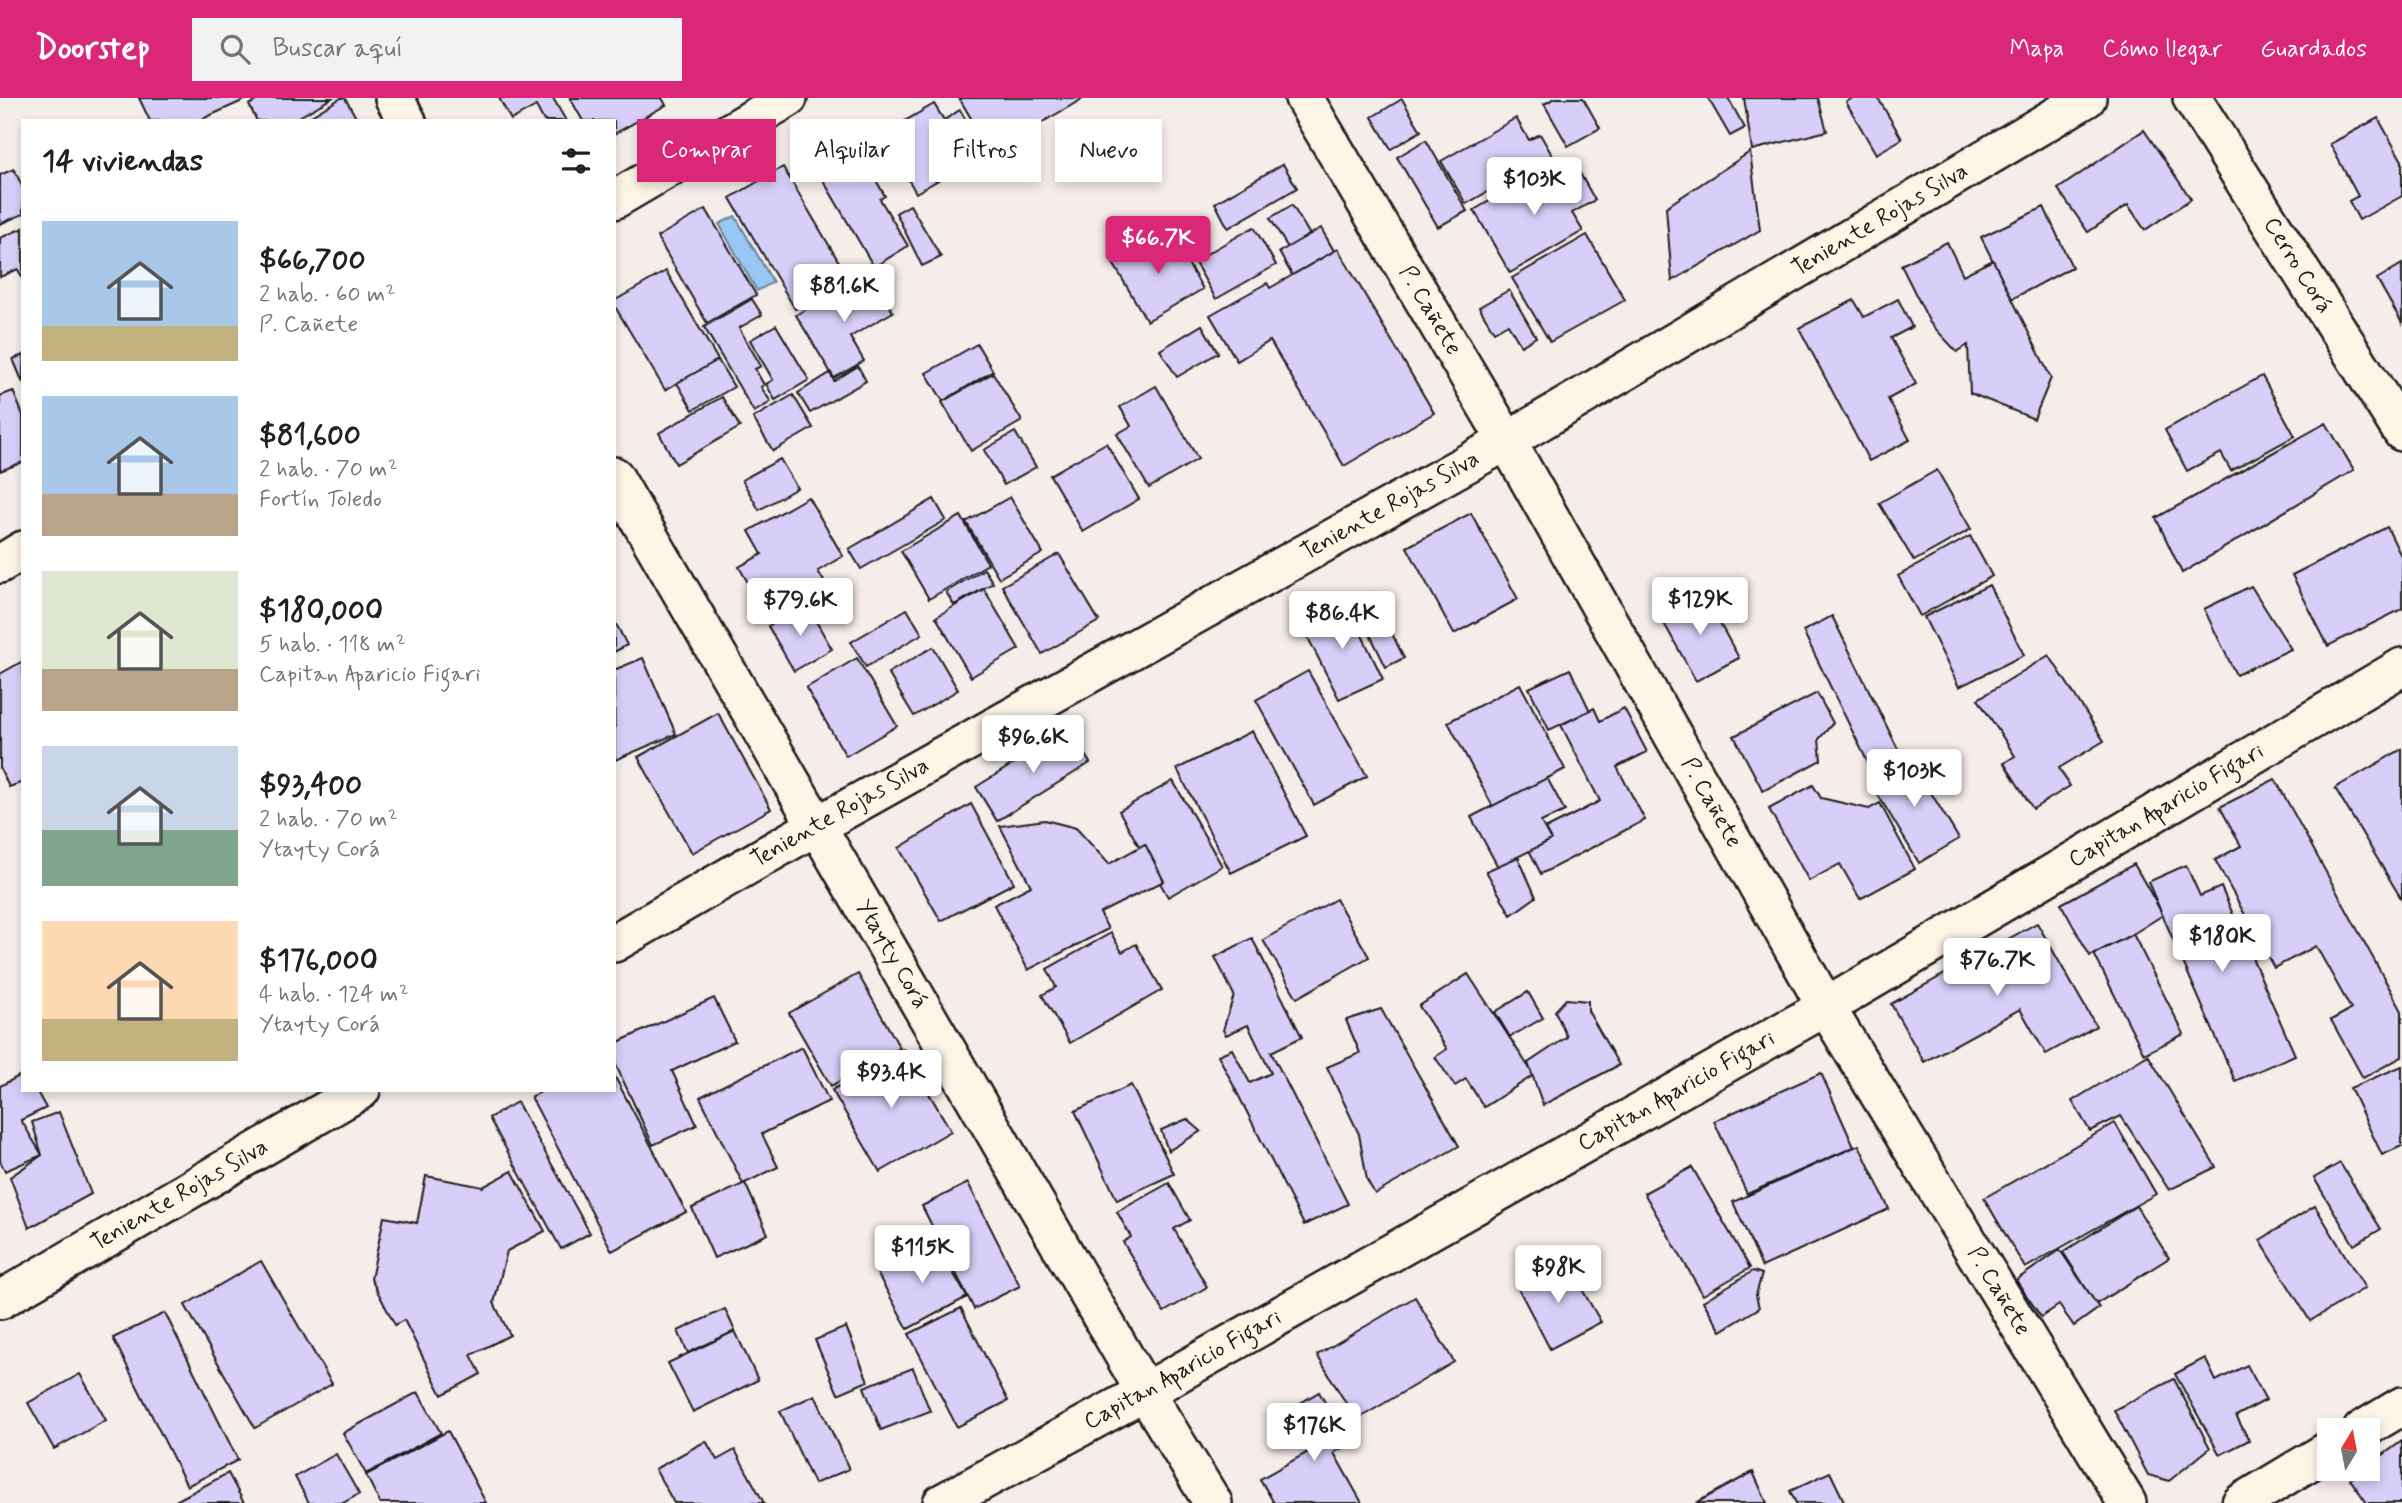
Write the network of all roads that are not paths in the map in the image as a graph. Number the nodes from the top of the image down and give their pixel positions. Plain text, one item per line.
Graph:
1 (394, 98) edge
2 (788, 98) edge
3 (1304, 98) edge
4 (2087, 98) edge
5 (2192, 98) edge
6 (406, 119) edge
7 (616, 199) edge
8 (2402, 432) edge
9 (1507, 441) junction
10 (616, 479) edge
11 (21, 551) edge
12 (0, 564) edge
13 (2402, 667) edge
14 (818, 825) junction
15 (616, 942) edge
16 (1826, 1007) junction
17 (358, 1092) edge
18 (0, 1300) edge
19 (1146, 1392) junction
20 (2402, 1406) edge
21 (2380, 1419) edge
22 (2317, 1457) edge
23 (942, 1503) edge
24 (1213, 1503) edge
25 (2127, 1503) edge
26 (2241, 1503) edge

1 - 6 street
2 - 7 street
3 - 9 street, P. Cañete
4 - 9 street, Teniente Rojas Silva
5 - 8 street, Cerro Corá
9 - 14 street, Teniente Rojas Silva
9 - 16 street, P. Cañete
10 - 14 street, Ytayty Corá
11 - 12 street
13 - 16 street, Capitan Aparicio Figari
14 - 15 street, Teniente Rojas Silva
14 - 19 street, Ytayty Corá
16 - 19 street, Capitan Aparicio Figari
16 - 25 street, P. Cañete
17 - 18 street, Teniente Rojas Silva
19 - 23 street, Capitan Aparicio Figari
19 - 24 street, Ytayty Corá
20 - 21 street
22 - 26 street

